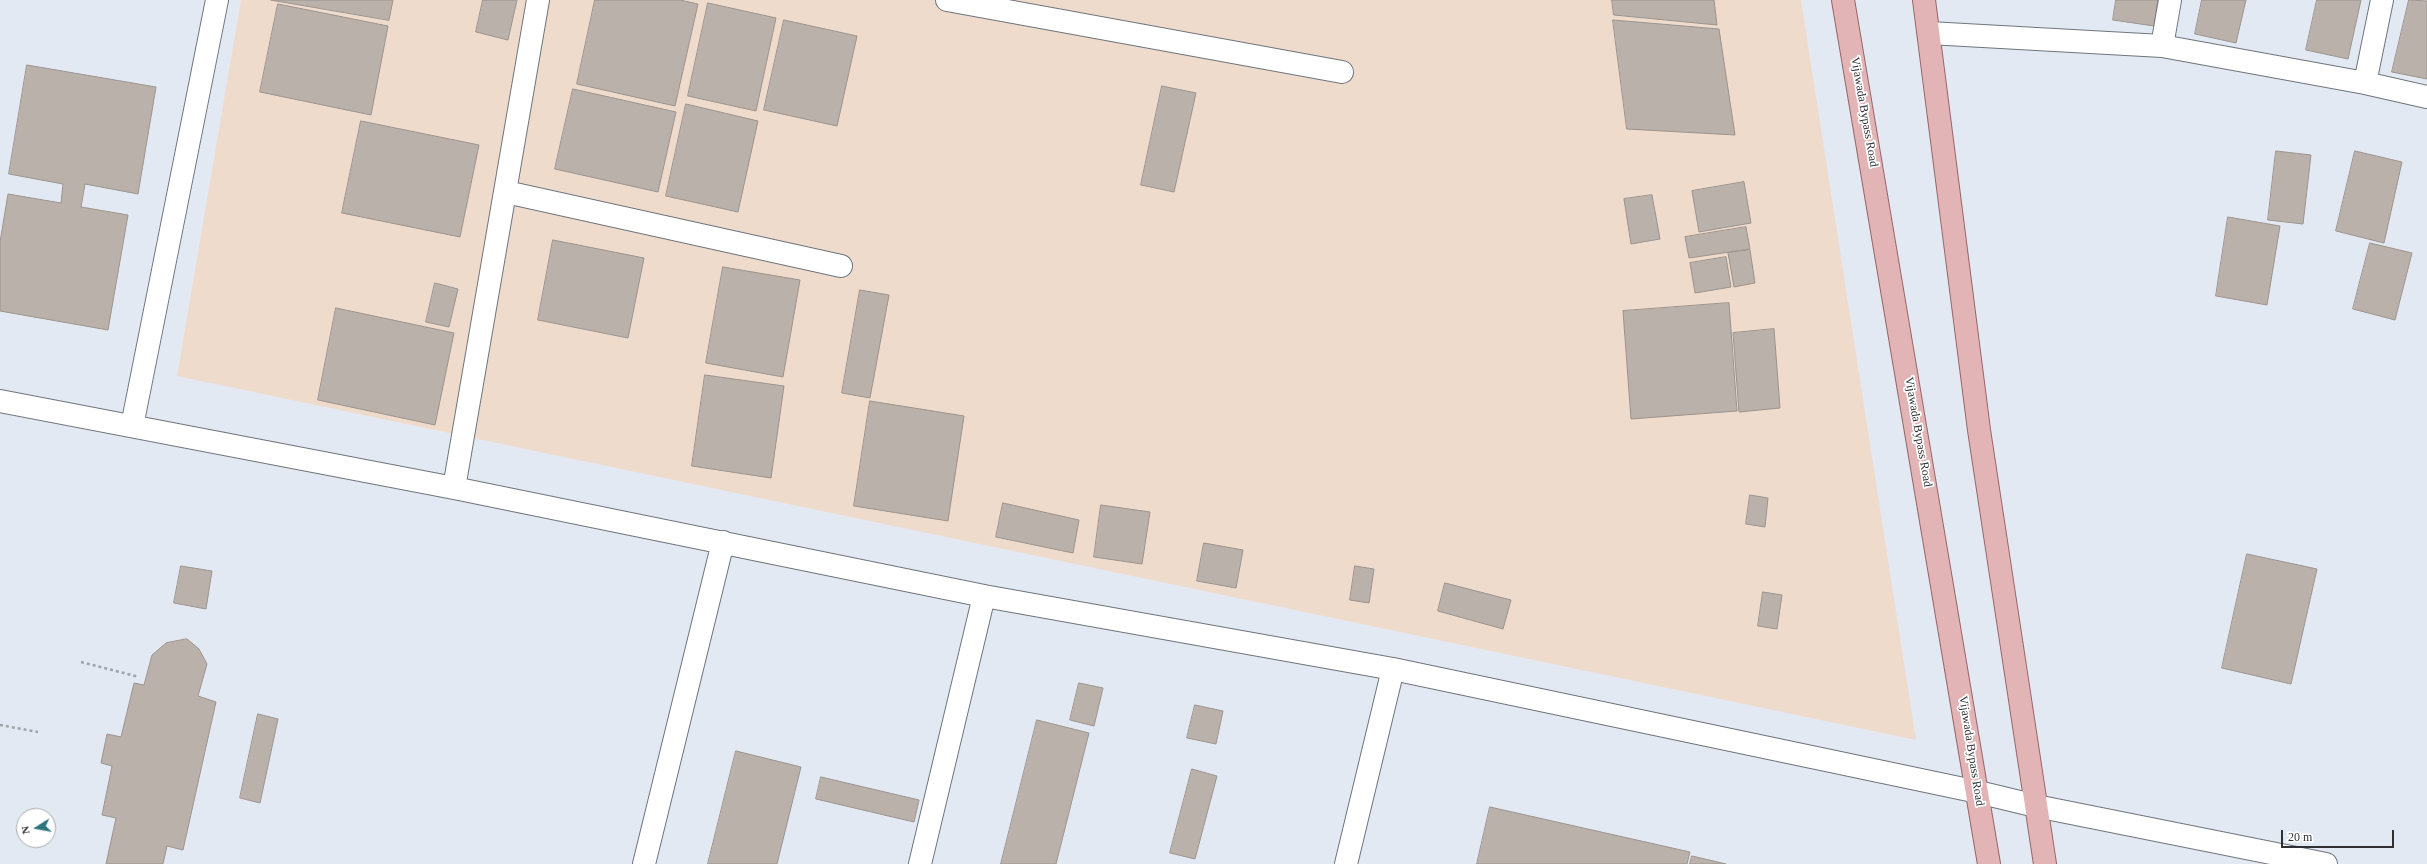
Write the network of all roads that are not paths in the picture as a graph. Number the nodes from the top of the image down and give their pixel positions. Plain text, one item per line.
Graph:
1 (217, 0) edge
2 (538, 0) edge
3 (946, 0) edge
4 (1843, 0) edge
5 (1924, 0) edge
6 (2170, 0) edge
7 (2382, 0) edge
8 (1929, 33) junction
9 (2162, 46) junction
10 (1342, 72) dead end
11 (2365, 83) junction
12 (2427, 97) edge
13 (506, 192) junction
14 (841, 266) dead end
15 (0, 401) edge
16 (132, 426) junction
17 (454, 488) junction
18 (723, 542) junction
19 (984, 596) junction
20 (1393, 669) junction
21 (1978, 792) junction
22 (2036, 806) junction
23 (644, 864) edge
24 (920, 864) edge
25 (1346, 864) edge
26 (1989, 864) edge
27 (2045, 864) edge
28 (2326, 864) edge

1 - 16 street
2 - 13 street
3 - 10 street
4 - 21 main road, Vijawada Bypass Road
5 - 8 main road
6 - 9 street
7 - 11 street
8 - 9 street
8 - 22 main road
9 - 11 street
11 - 12 street
13 - 14 street
13 - 17 street
15 - 16 street
16 - 17 street
17 - 18 street
18 - 19 street
18 - 23 street
19 - 20 street
19 - 24 street
20 - 21 street
20 - 25 street
21 - 22 street
21 - 26 main road, Vijawada Bypass Road
22 - 27 main road
22 - 28 street

